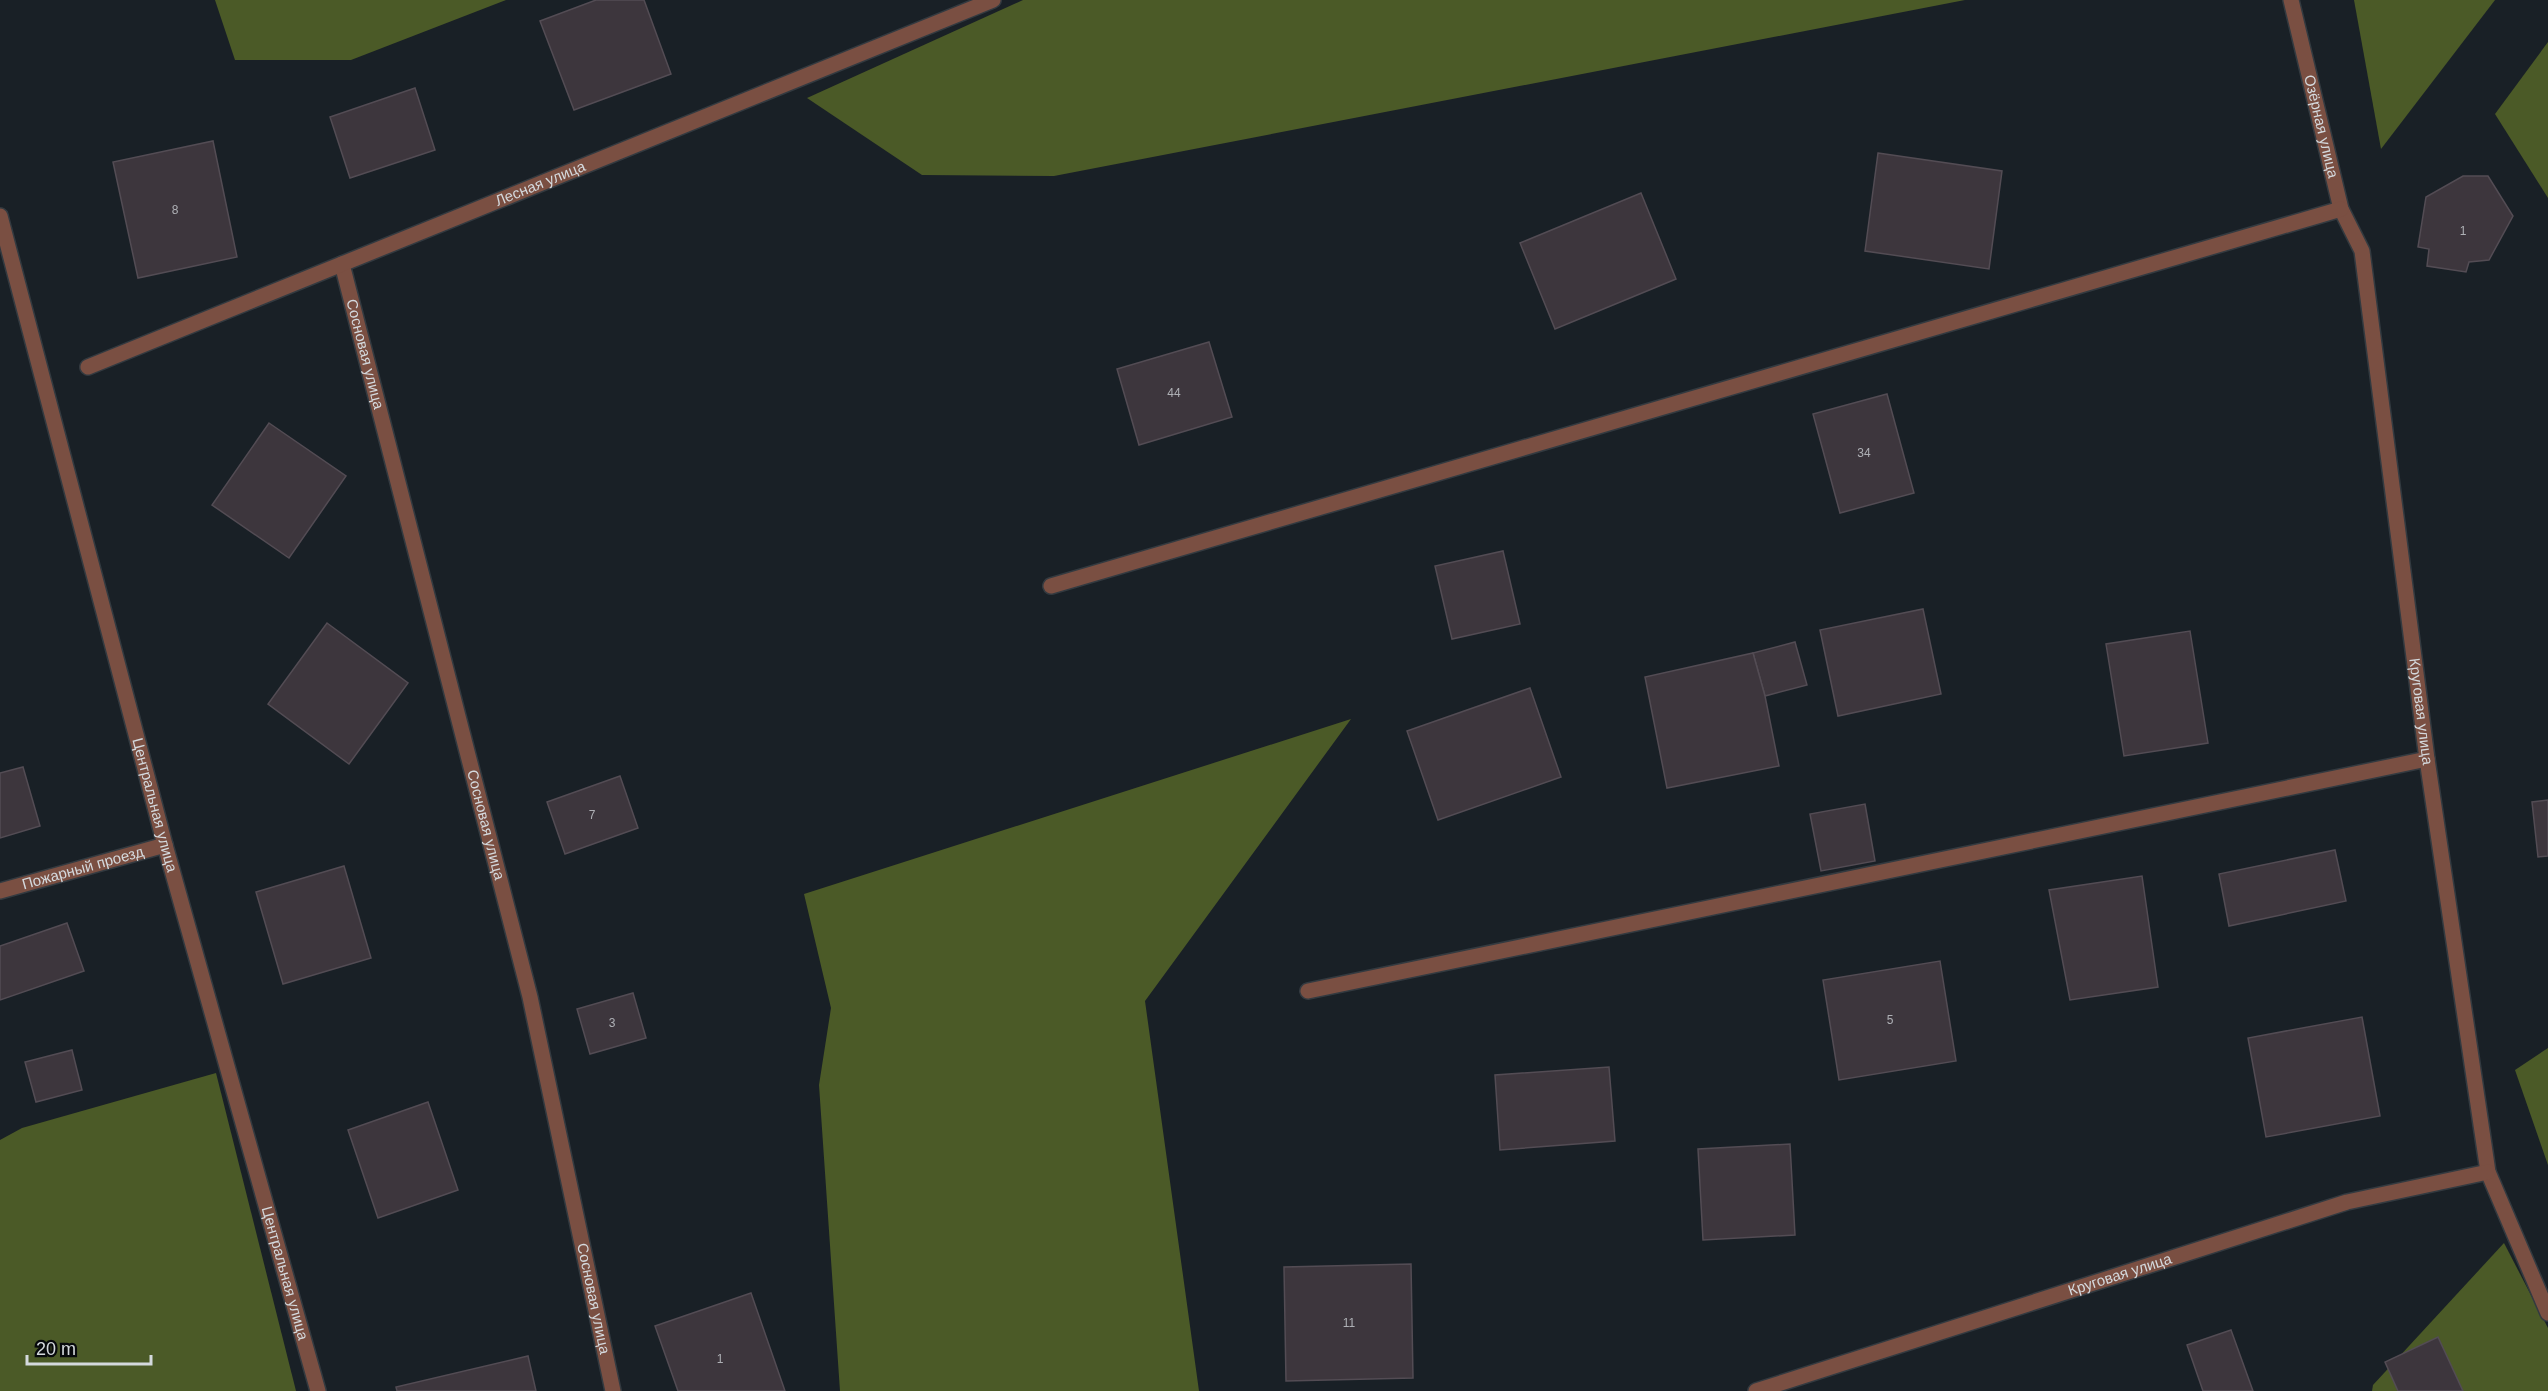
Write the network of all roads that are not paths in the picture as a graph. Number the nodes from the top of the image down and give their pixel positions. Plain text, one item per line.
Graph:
1 (993, 0) edge
2 (2291, 0) edge
3 (2341, 209) junction
4 (0, 216) edge
5 (2362, 251) joint
6 (342, 264) junction
7 (88, 367) dead end
8 (1051, 586) dead end
9 (2427, 759) junction
10 (165, 845) junction
11 (0, 891) edge
12 (1308, 991) dead end
13 (2488, 1172) junction
14 (2548, 1313) edge
15 (318, 1391) edge
16 (613, 1391) edge
17 (1756, 1391) edge

1 - 6 street, Лесная улица
2 - 3 street, Озёрная улица
3 - 5 street, Озёрная улица
3 - 8 street
4 - 10 street, Центральная улица
5 - 9 street, Круговая улица
6 - 7 street, Лесная улица
6 - 16 street, Сосновая улица
9 - 12 street
9 - 13 street, Круговая улица
10 - 11 street, Пожарный проезд
10 - 15 street, Центральная улица
13 - 14 street, Круговая улица
13 - 17 street, Круговая улица

